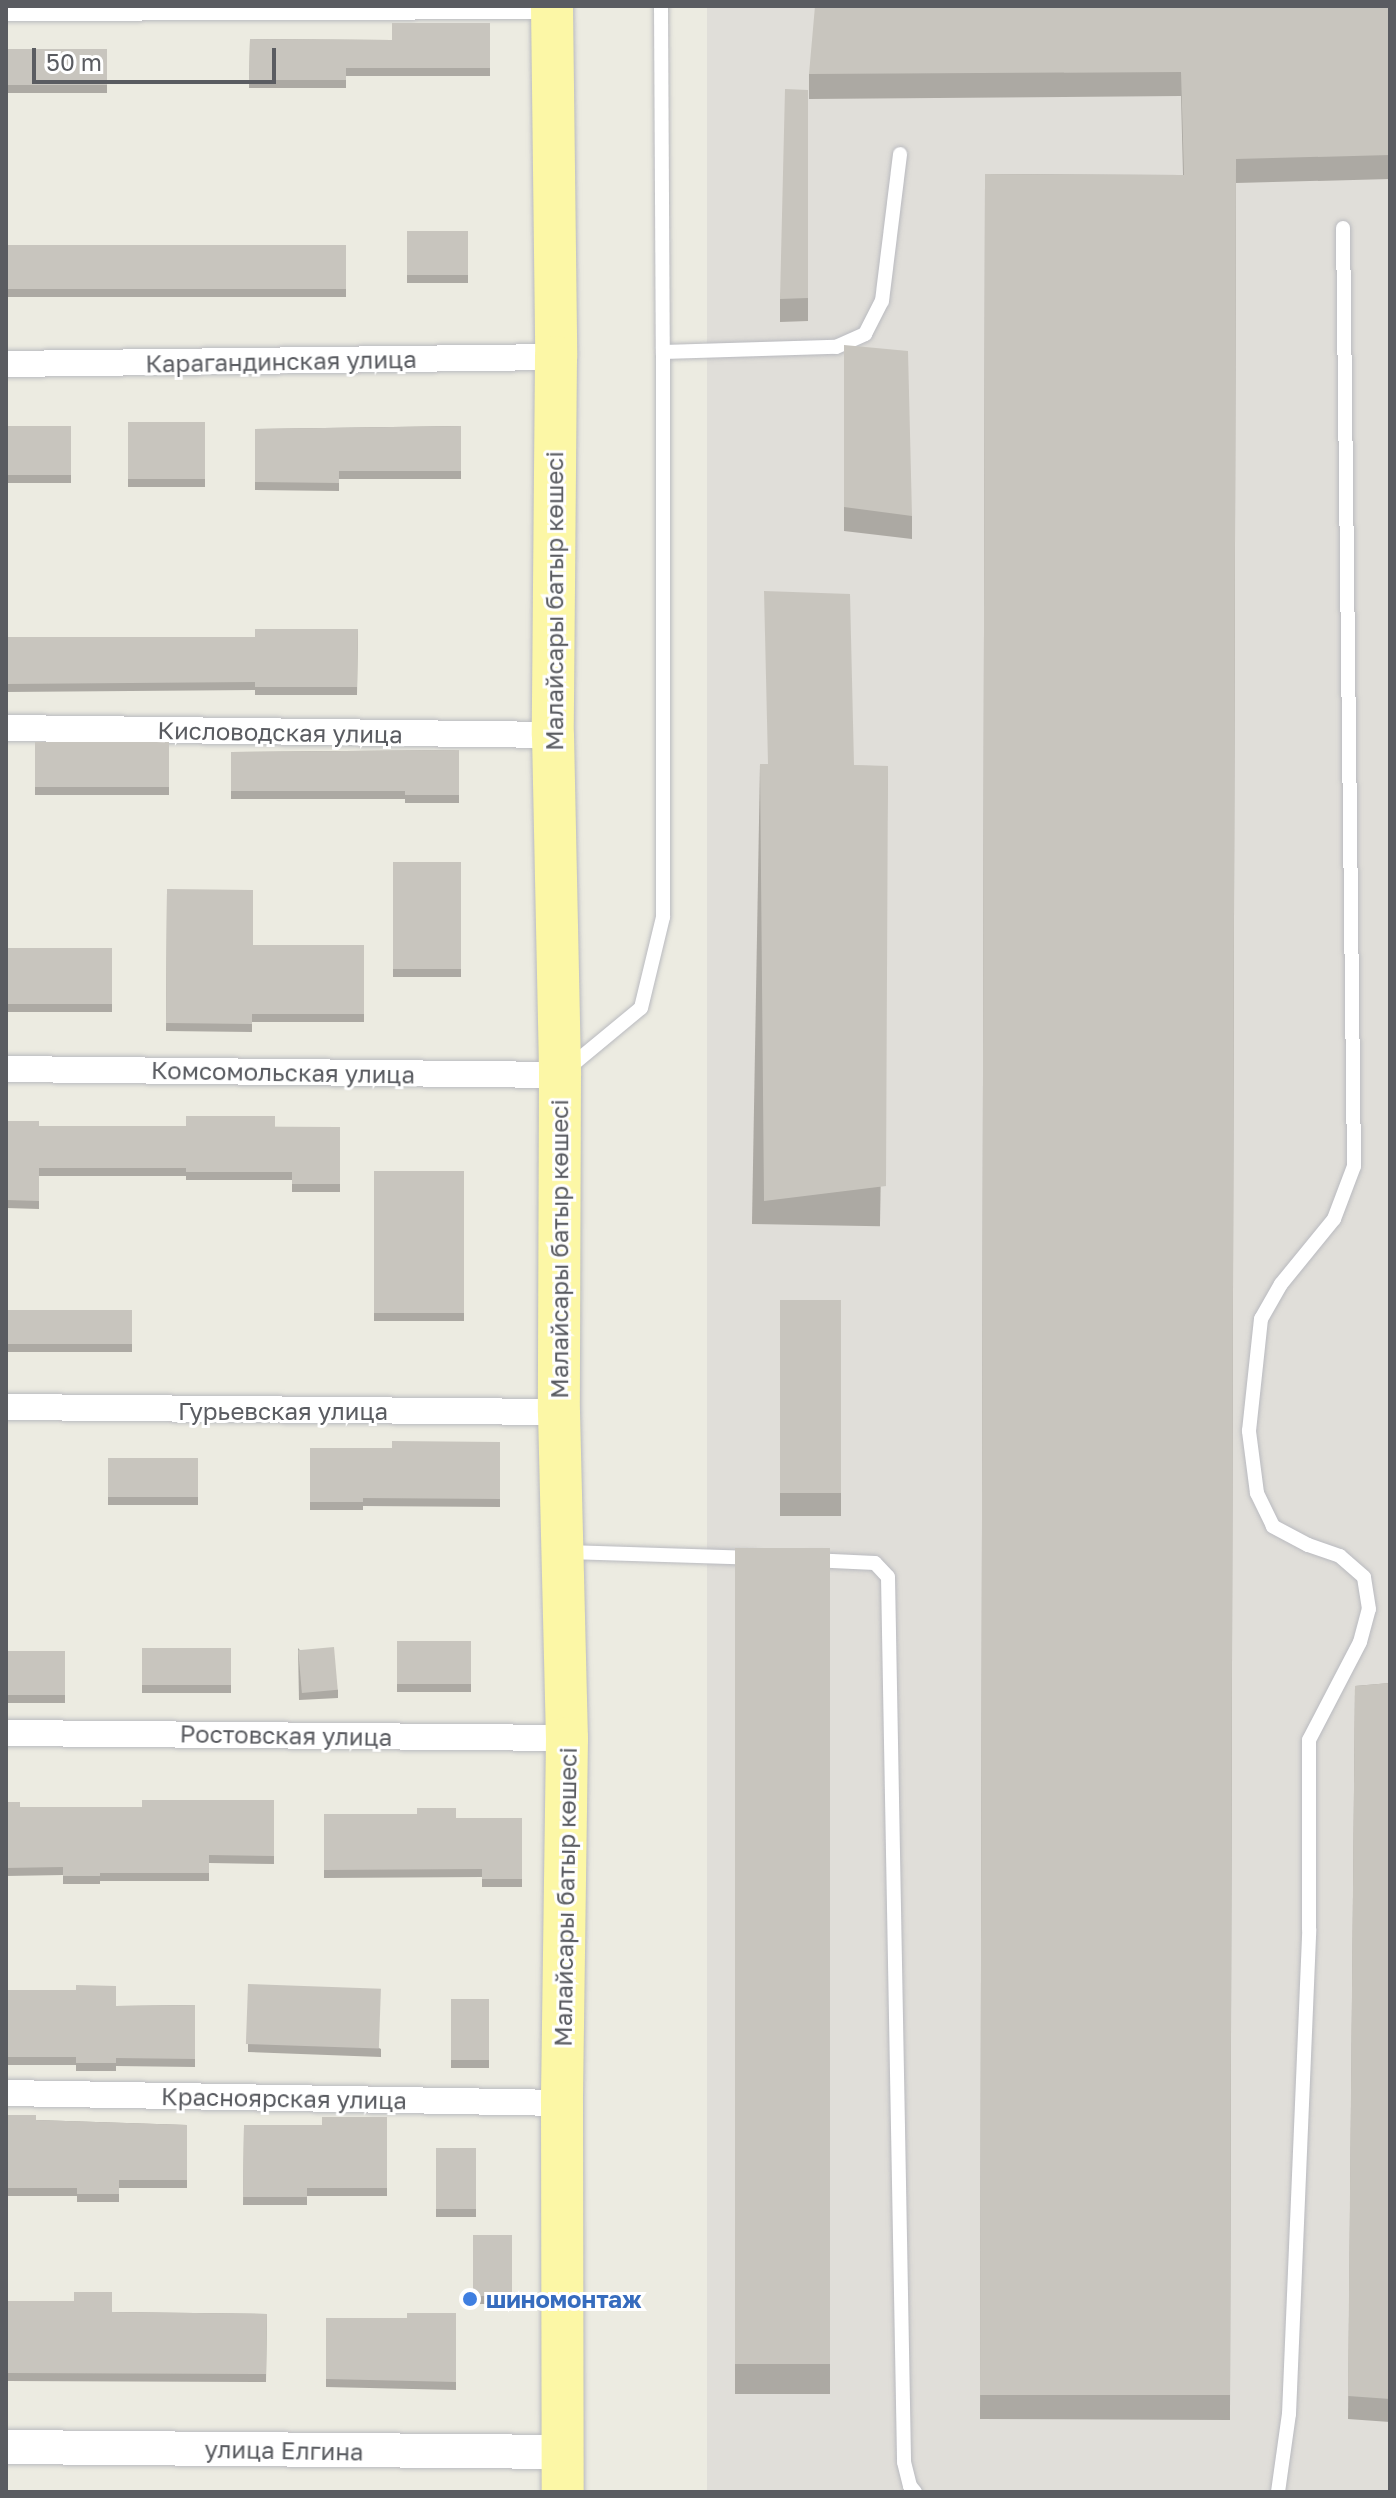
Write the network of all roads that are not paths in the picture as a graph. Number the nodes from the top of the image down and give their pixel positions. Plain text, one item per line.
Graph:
1 (552, 6) edge
2 (661, 6) edge
3 (6, 8) edge
4 (900, 154) dead end
5 (1343, 228) dead end
6 (663, 352) junction
7 (556, 357) junction
8 (6, 364) edge
9 (6, 728) edge
10 (553, 735) junction
11 (6, 1069) edge
12 (560, 1075) junction
13 (6, 1407) edge
14 (559, 1412) junction
15 (562, 1552) junction
16 (766, 1559) edge
17 (797, 1560) edge
18 (6, 1733) edge
19 (567, 1738) junction
20 (6, 2093) edge
21 (562, 2103) junction
22 (6, 2447) edge
23 (563, 2472) edge
24 (915, 2492) edge
25 (1278, 2492) edge

1 - 3 street
1 - 7 main road, Малайсары батыр көшесі
2 - 6 lane
4 - 6 lane
5 - 25 lane
6 - 12 lane
7 - 8 street, Карагандинская улица
7 - 10 main road, Малайсары батыр көшесі
9 - 10 street, Кисловодская улица
10 - 12 main road, Малайсары батыр көшесі
11 - 12 street, Комсомольская улица
12 - 14 main road, Малайсары батыр көшесі
13 - 14 street, Гурьевская улица
14 - 15 main road, Малайсары батыр көшесі
15 - 16 lane
15 - 19 main road, Малайсары батыр көшесі
17 - 24 lane
18 - 19 street, Ростовская улица
19 - 21 main road, Малайсары батыр көшесі
20 - 21 street, Красноярская улица
21 - 23 main road, Малайсары батыр көшесі
22 - 23 street, улица Елгина

